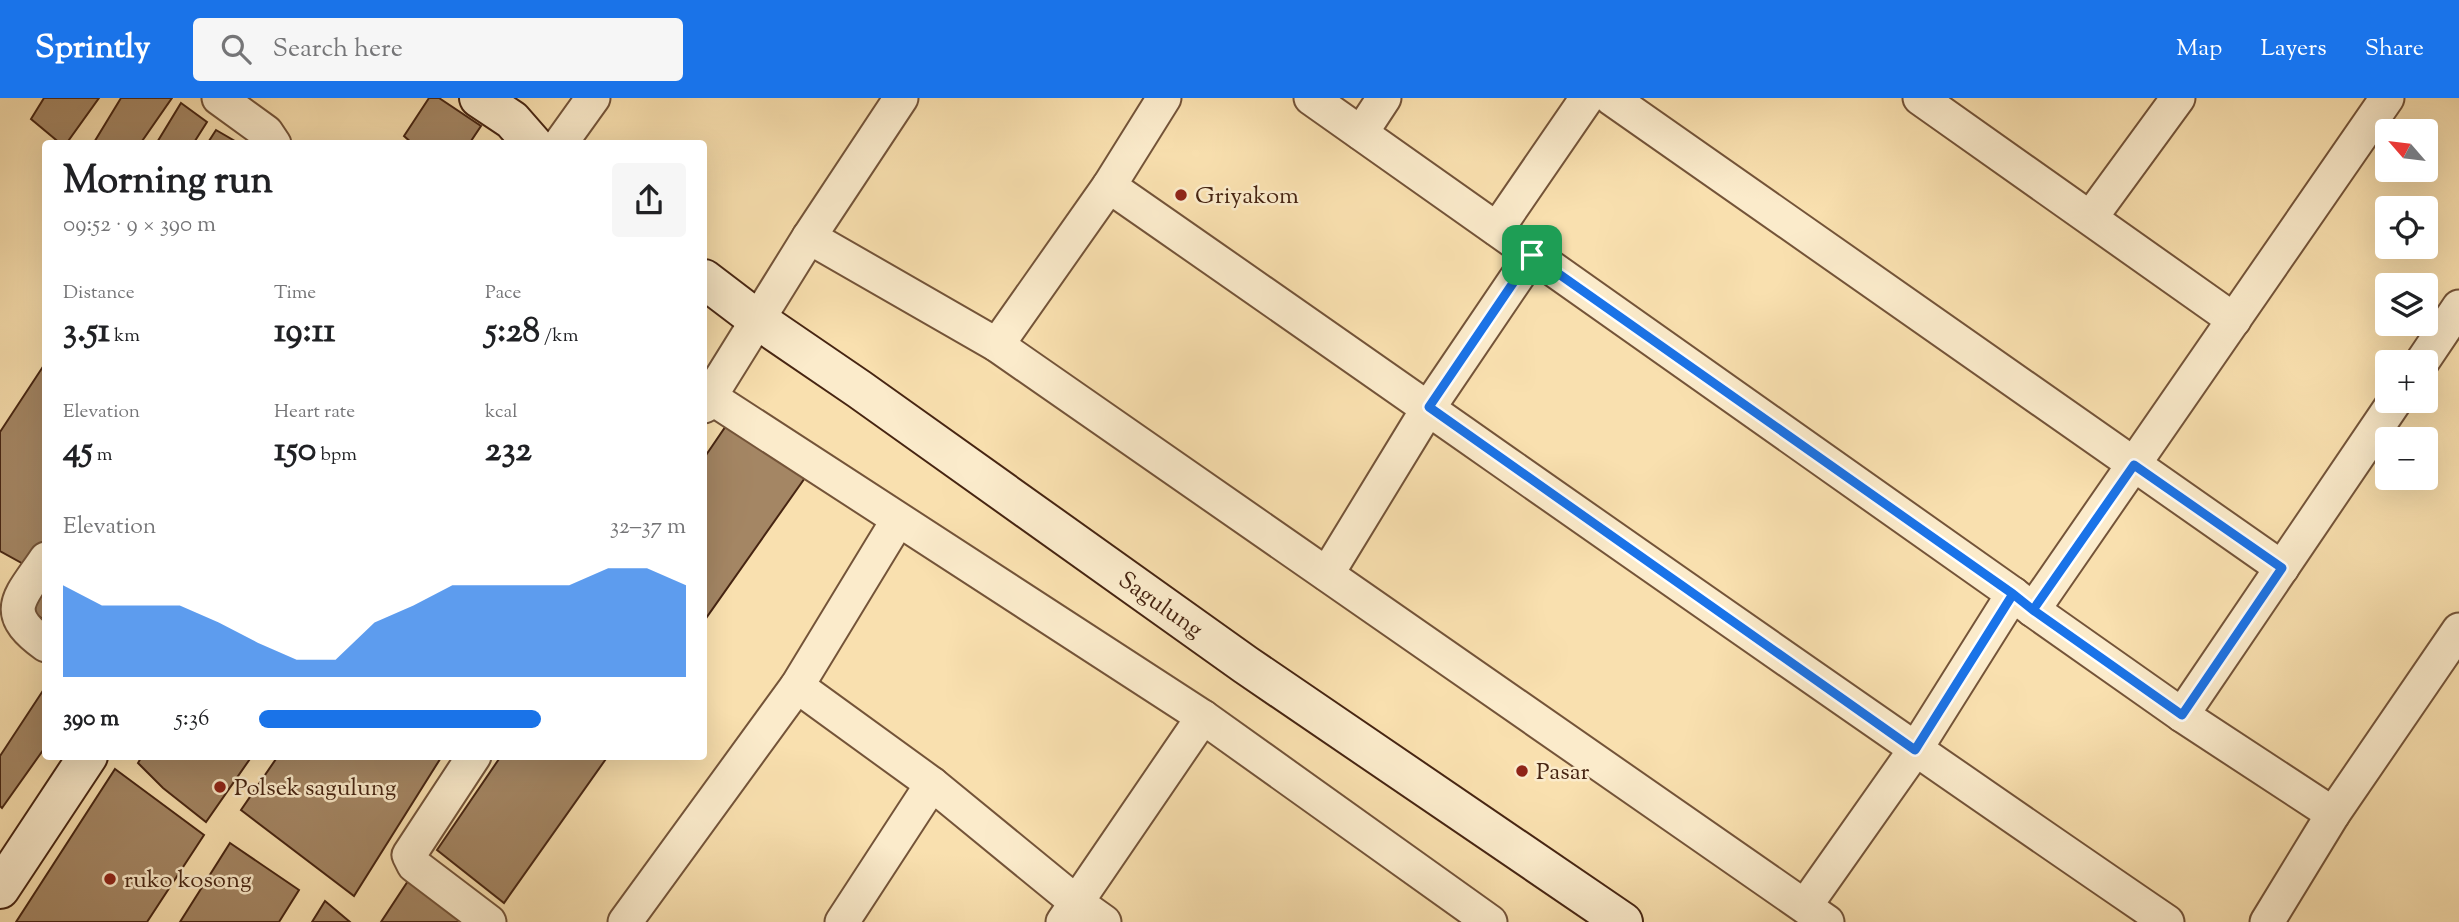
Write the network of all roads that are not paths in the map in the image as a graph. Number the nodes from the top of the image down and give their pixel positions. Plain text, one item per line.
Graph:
1 (219, 98) edge
2 (479, 98) edge
3 (593, 98) edge
4 (901, 98) edge
5 (1164, 98) edge
6 (1311, 98) edge
7 (1384, 98) edge
8 (1587, 98) edge
9 (1611, 98) edge
10 (1920, 98) edge
11 (2178, 98) edge
12 (2388, 98) edge
13 (1361, 134) junction
14 (513, 136) edge
15 (271, 140) edge
16 (563, 140) edge
17 (1109, 186) junction
18 (2091, 217) junction
19 (1497, 229) junction
20 (809, 237) junction
21 (1532, 255) junction
22 (707, 281) edge
23 (2459, 307) edge
24 (758, 320) junction
25 (2234, 320) junction
26 (998, 345) junction
27 (2430, 350) edge
28 (707, 396) edge
29 (707, 400) edge
30 (1429, 407) junction
31 (2387, 413) edge
32 (2134, 465) junction
33 (898, 520) junction
34 (42, 565) edge
35 (2282, 568) junction
36 (1327, 574) junction
37 (2023, 602) junction
38 (2459, 629) edge
39 (42, 642) edge
40 (797, 687) junction
41 (2182, 715) junction
42 (1203, 717) junction
43 (1915, 750) junction
44 (85, 760) edge
45 (471, 760) edge
46 (932, 784) junction
47 (2333, 814) junction
48 (0, 889) edge
49 (1070, 912) edge
50 (1816, 914) edge
51 (489, 922) edge
52 (625, 922) edge
53 (842, 922) edge
54 (1104, 922) edge
55 (1490, 922) edge
56 (1623, 922) edge
57 (2167, 922) edge
58 (2267, 922) edge

1 - 15 street
2 - 14 street
3 - 16 street
4 - 20 street
5 - 17 street
6 - 13 street
7 - 13 street
8 - 19 street
9 - 32 street
10 - 18 street
11 - 18 street
12 - 25 street
13 - 19 street
17 - 26 street
17 - 30 street
18 - 25 street
19 - 21 street
20 - 24 street
20 - 26 street
21 - 30 street
21 - 37 street
22 - 24 street, Sagulung
23 - 27 street
24 - 28 street
24 - 56 street, Sagulung
25 - 32 street
26 - 36 street
29 - 33 street
30 - 36 street
30 - 43 street
31 - 35 street
32 - 35 street
32 - 37 street
33 - 40 street
33 - 42 street
34 - 39 street
35 - 41 street
36 - 50 street
37 - 41 street
37 - 43 street
38 - 47 street
40 - 46 street
40 - 52 street
41 - 47 street
42 - 49 street
42 - 55 street
43 - 50 street
43 - 57 street
44 - 48 street
45 - 51 street
46 - 49 street
46 - 53 street
47 - 58 street
49 - 54 street

